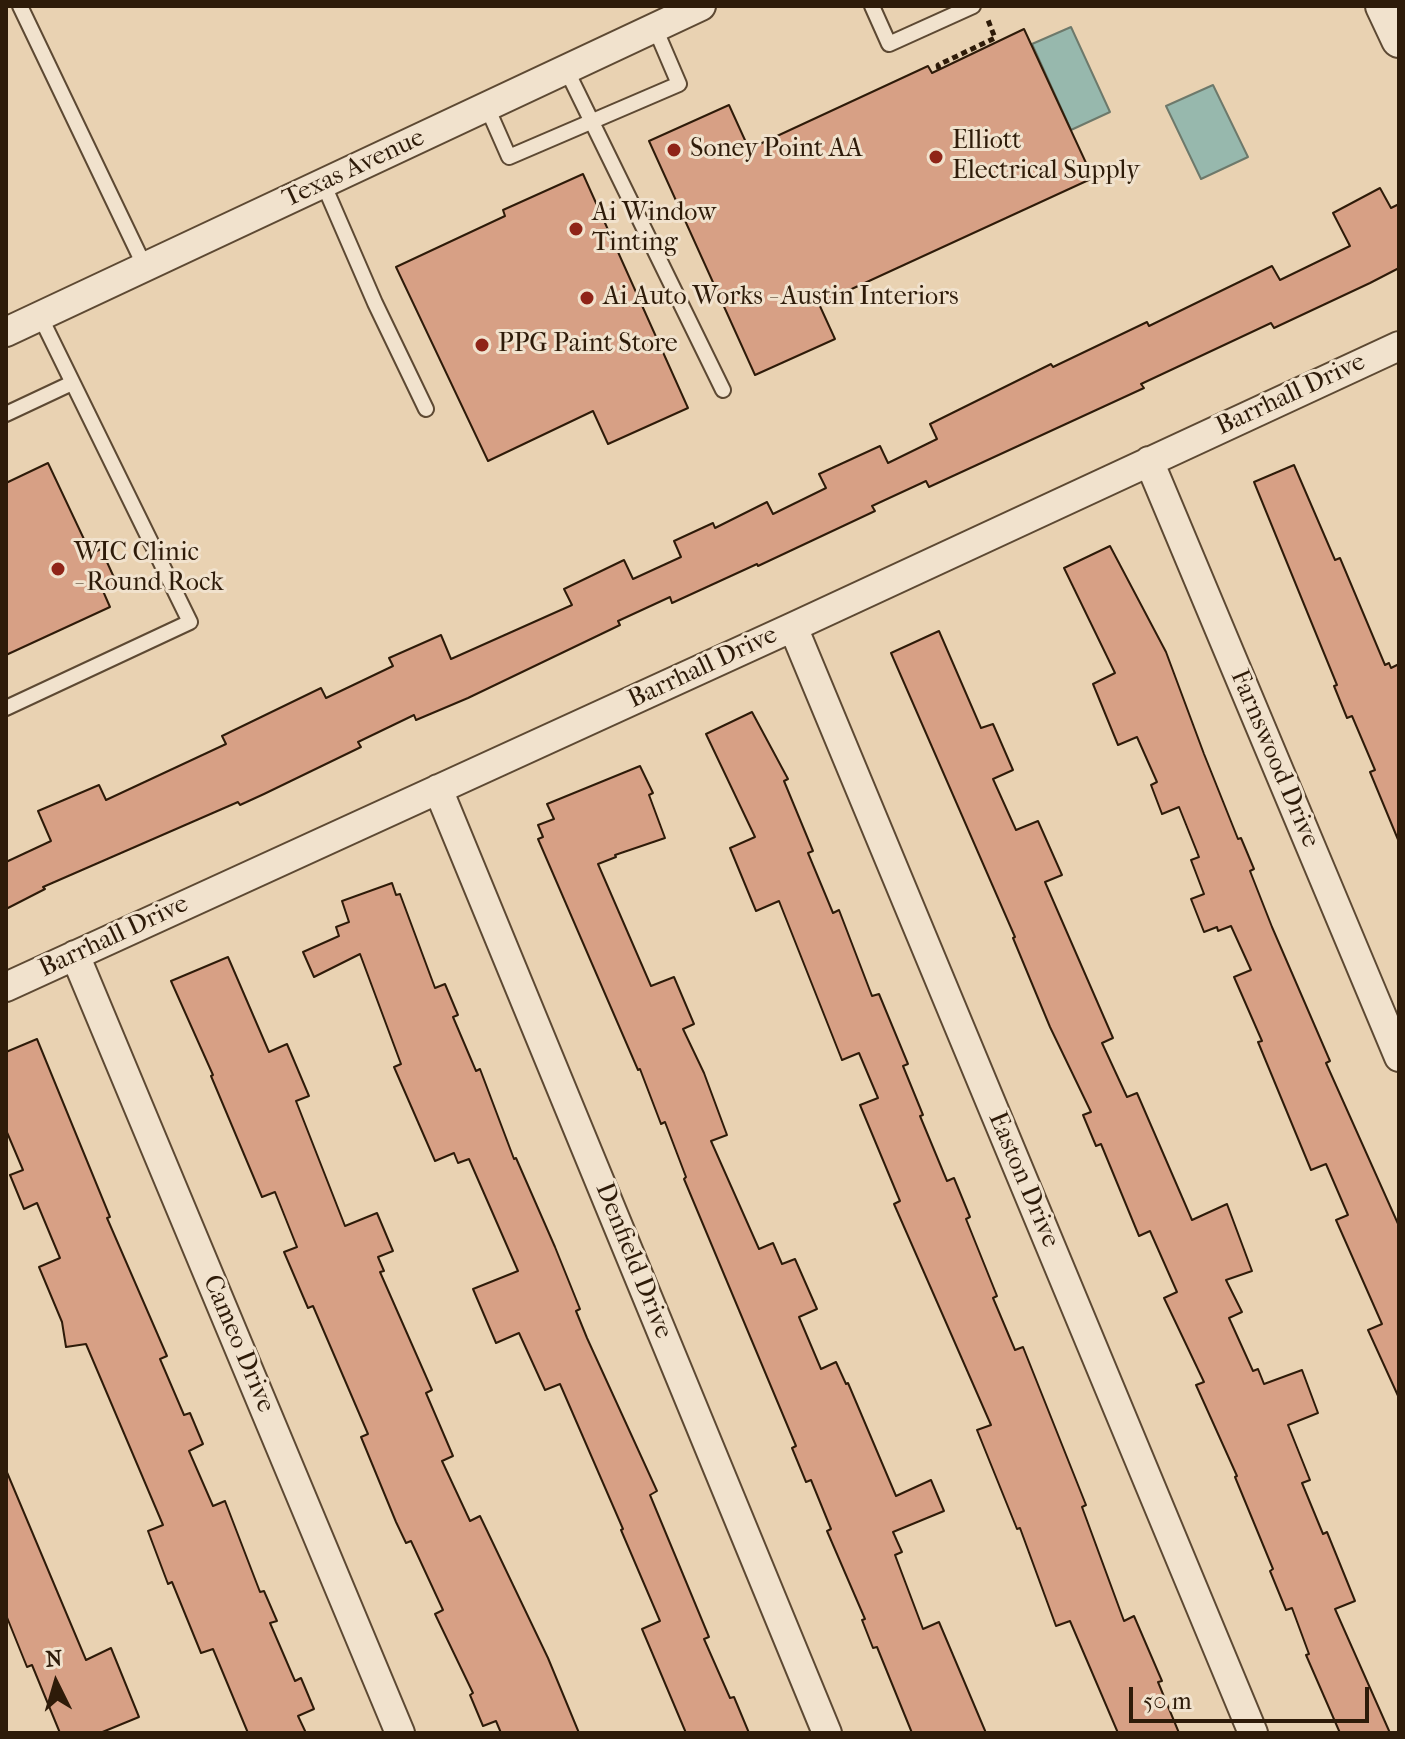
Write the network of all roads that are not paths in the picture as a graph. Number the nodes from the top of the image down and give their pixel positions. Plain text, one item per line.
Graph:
1 (20, 6) edge
2 (701, 6) edge
3 (872, 6) edge
4 (973, 6) edge
5 (1383, 6) edge
6 (655, 28) junction
7 (1399, 40) edge
8 (566, 69) junction
9 (487, 107) junction
10 (592, 122) junction
11 (323, 183) junction
12 (145, 267) junction
13 (40, 316) junction
14 (6, 332) edge
15 (1399, 346) edge
16 (72, 383) junction
17 (723, 390) dead end
18 (426, 409) dead end
19 (6, 414) edge
20 (1149, 461) junction
21 (793, 627) junction
22 (6, 708) edge
23 (438, 789) junction
24 (75, 955) junction
25 (6, 987) edge
26 (1399, 1057) edge
27 (400, 1733) edge
28 (827, 1733) edge
29 (1253, 1733) edge

1 - 12 lane
2 - 6 street, Texas Avenue
3 - 4 lane
5 - 7 street
6 - 8 street, Texas Avenue
6 - 10 lane
8 - 9 street, Texas Avenue
8 - 10 lane
9 - 10 lane
9 - 11 street, Texas Avenue
10 - 17 lane
11 - 12 street, Texas Avenue
11 - 18 lane
12 - 13 street, Texas Avenue
13 - 14 street, Texas Avenue
13 - 16 lane
15 - 20 street, Barrhall Drive
16 - 19 lane
16 - 22 lane
20 - 21 street, Barrhall Drive
20 - 26 street, Farnswood Drive
21 - 23 street, Barrhall Drive
21 - 29 street, Easton Drive
23 - 24 street, Barrhall Drive
23 - 28 street, Denfield Drive
24 - 25 street, Barrhall Drive
24 - 27 street, Cameo Drive

